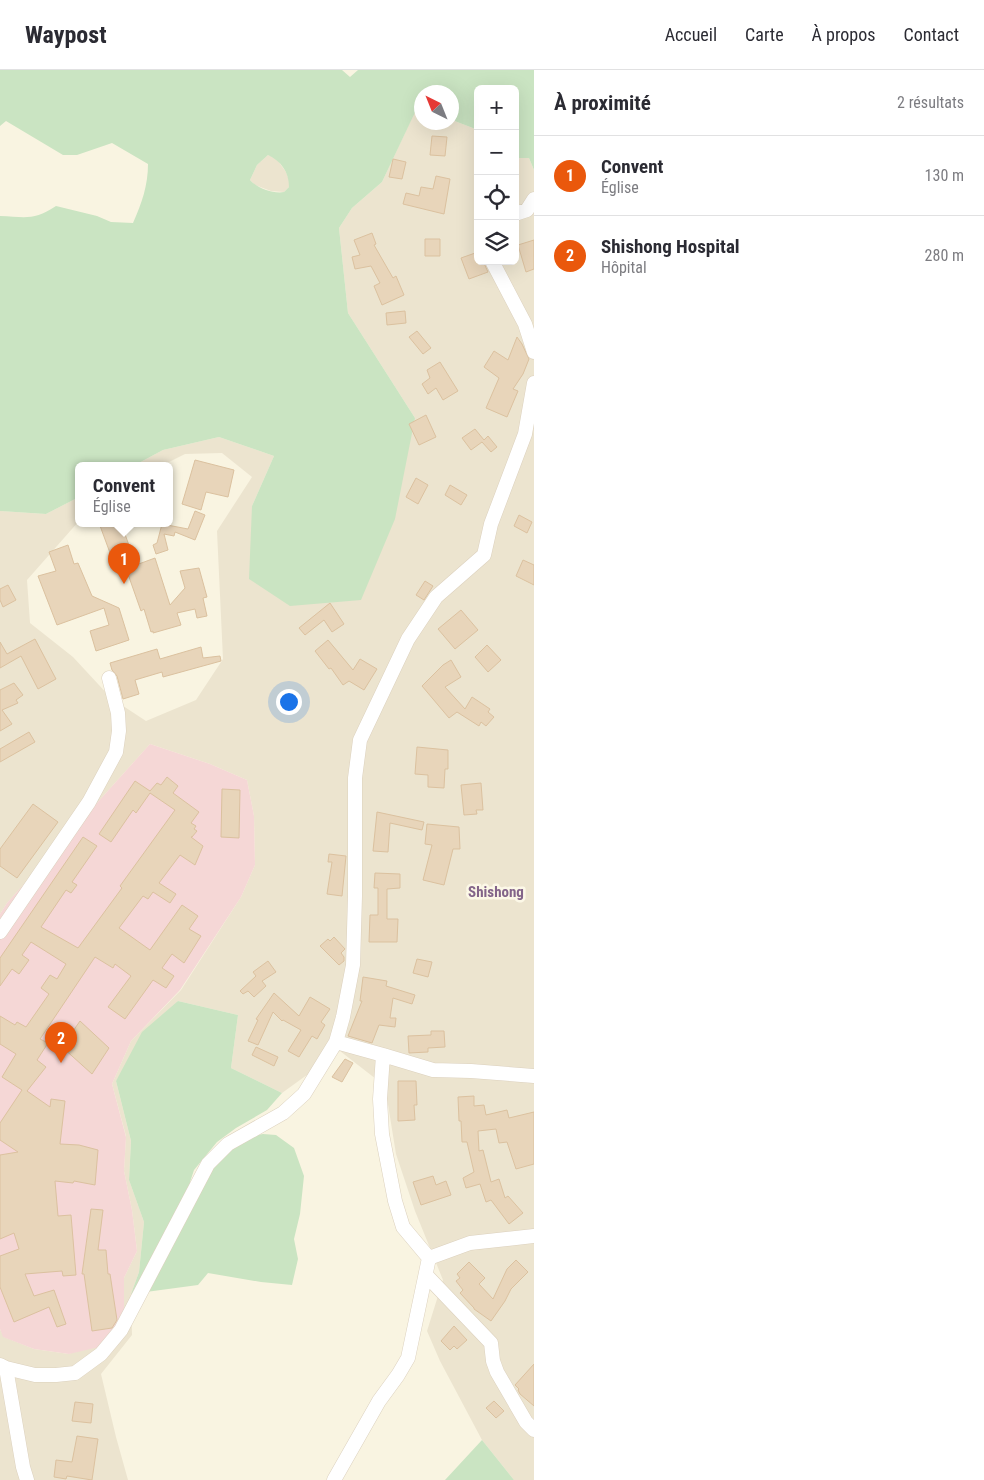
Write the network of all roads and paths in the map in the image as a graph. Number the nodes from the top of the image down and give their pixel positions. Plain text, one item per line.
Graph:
1 (534, 199) edge
2 (519, 213) edge
3 (494, 265) edge
4 (534, 352) edge
5 (534, 383) edge
6 (529, 435) edge
7 (109, 678) dead end
8 (0, 932) edge
9 (336, 1042) junction
10 (383, 1055) junction
11 (534, 1076) edge
12 (534, 1236) edge
13 (429, 1258) junction
14 (426, 1274) junction
15 (3, 1366) edge
16 (534, 1430) edge
17 (27, 1480) edge
18 (334, 1480) edge

1 - 2 street
3 - 4 street
5 - 6 street
6 - 9 street
7 - 8 street
9 - 10 street
9 - 15 street
10 - 11 street
10 - 13 street
12 - 13 street
13 - 14 street
14 - 16 street
14 - 18 street
15 - 17 street

